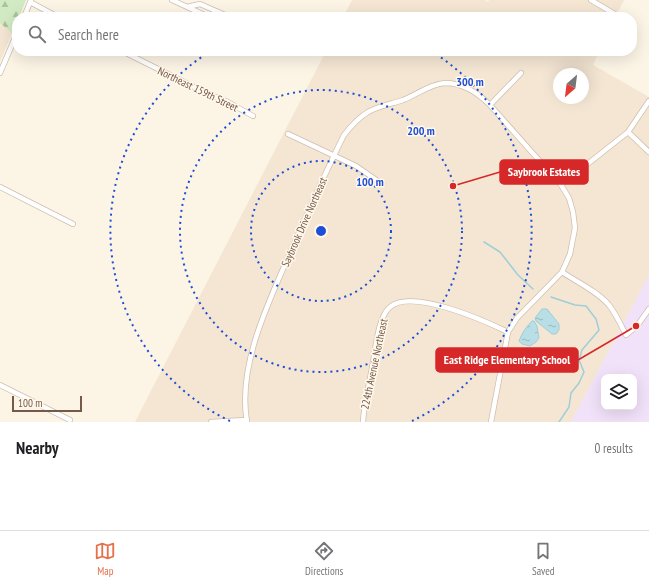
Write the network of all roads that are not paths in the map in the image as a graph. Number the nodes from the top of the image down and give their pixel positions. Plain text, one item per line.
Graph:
1 (172, 0) edge
2 (591, 0) edge
3 (31, 1) edge
4 (187, 7) junction
5 (26, 12) edge
6 (50, 12) edge
7 (198, 12) edge
8 (220, 12) edge
9 (612, 12) edge
10 (12, 45) edge
11 (132, 56) edge
12 (0, 73) edge
13 (521, 73) dead end
14 (649, 101) edge
15 (490, 106) junction
16 (253, 116) dead end
17 (628, 132) junction
18 (288, 134) dead end
19 (649, 152) edge
20 (334, 156) junction
21 (382, 184) dead end
22 (561, 185) junction
23 (0, 187) edge
24 (73, 224) dead end
25 (562, 272) junction
26 (649, 309) edge
27 (508, 332) junction
28 (0, 385) edge
29 (70, 420) dead end
30 (247, 421) edge
31 (211, 422) edge
32 (363, 422) edge
33 (491, 422) edge

1 - 4 street
2 - 9 street
3 - 5 street
3 - 6 street
4 - 7 street
4 - 8 street
10 - 12 street
11 - 16 street, Northeast 159th Street
13 - 15 street
14 - 17 street
15 - 20 street, Saybrook Drive Northeast
15 - 22 street
17 - 19 street
17 - 22 street
18 - 20 street
20 - 21 street
20 - 30 street, Saybrook Drive Northeast
22 - 25 street
23 - 24 street
25 - 26 street
25 - 27 street
27 - 32 street, 224th Avenue Northeast
27 - 33 street
28 - 29 street
30 - 31 street

